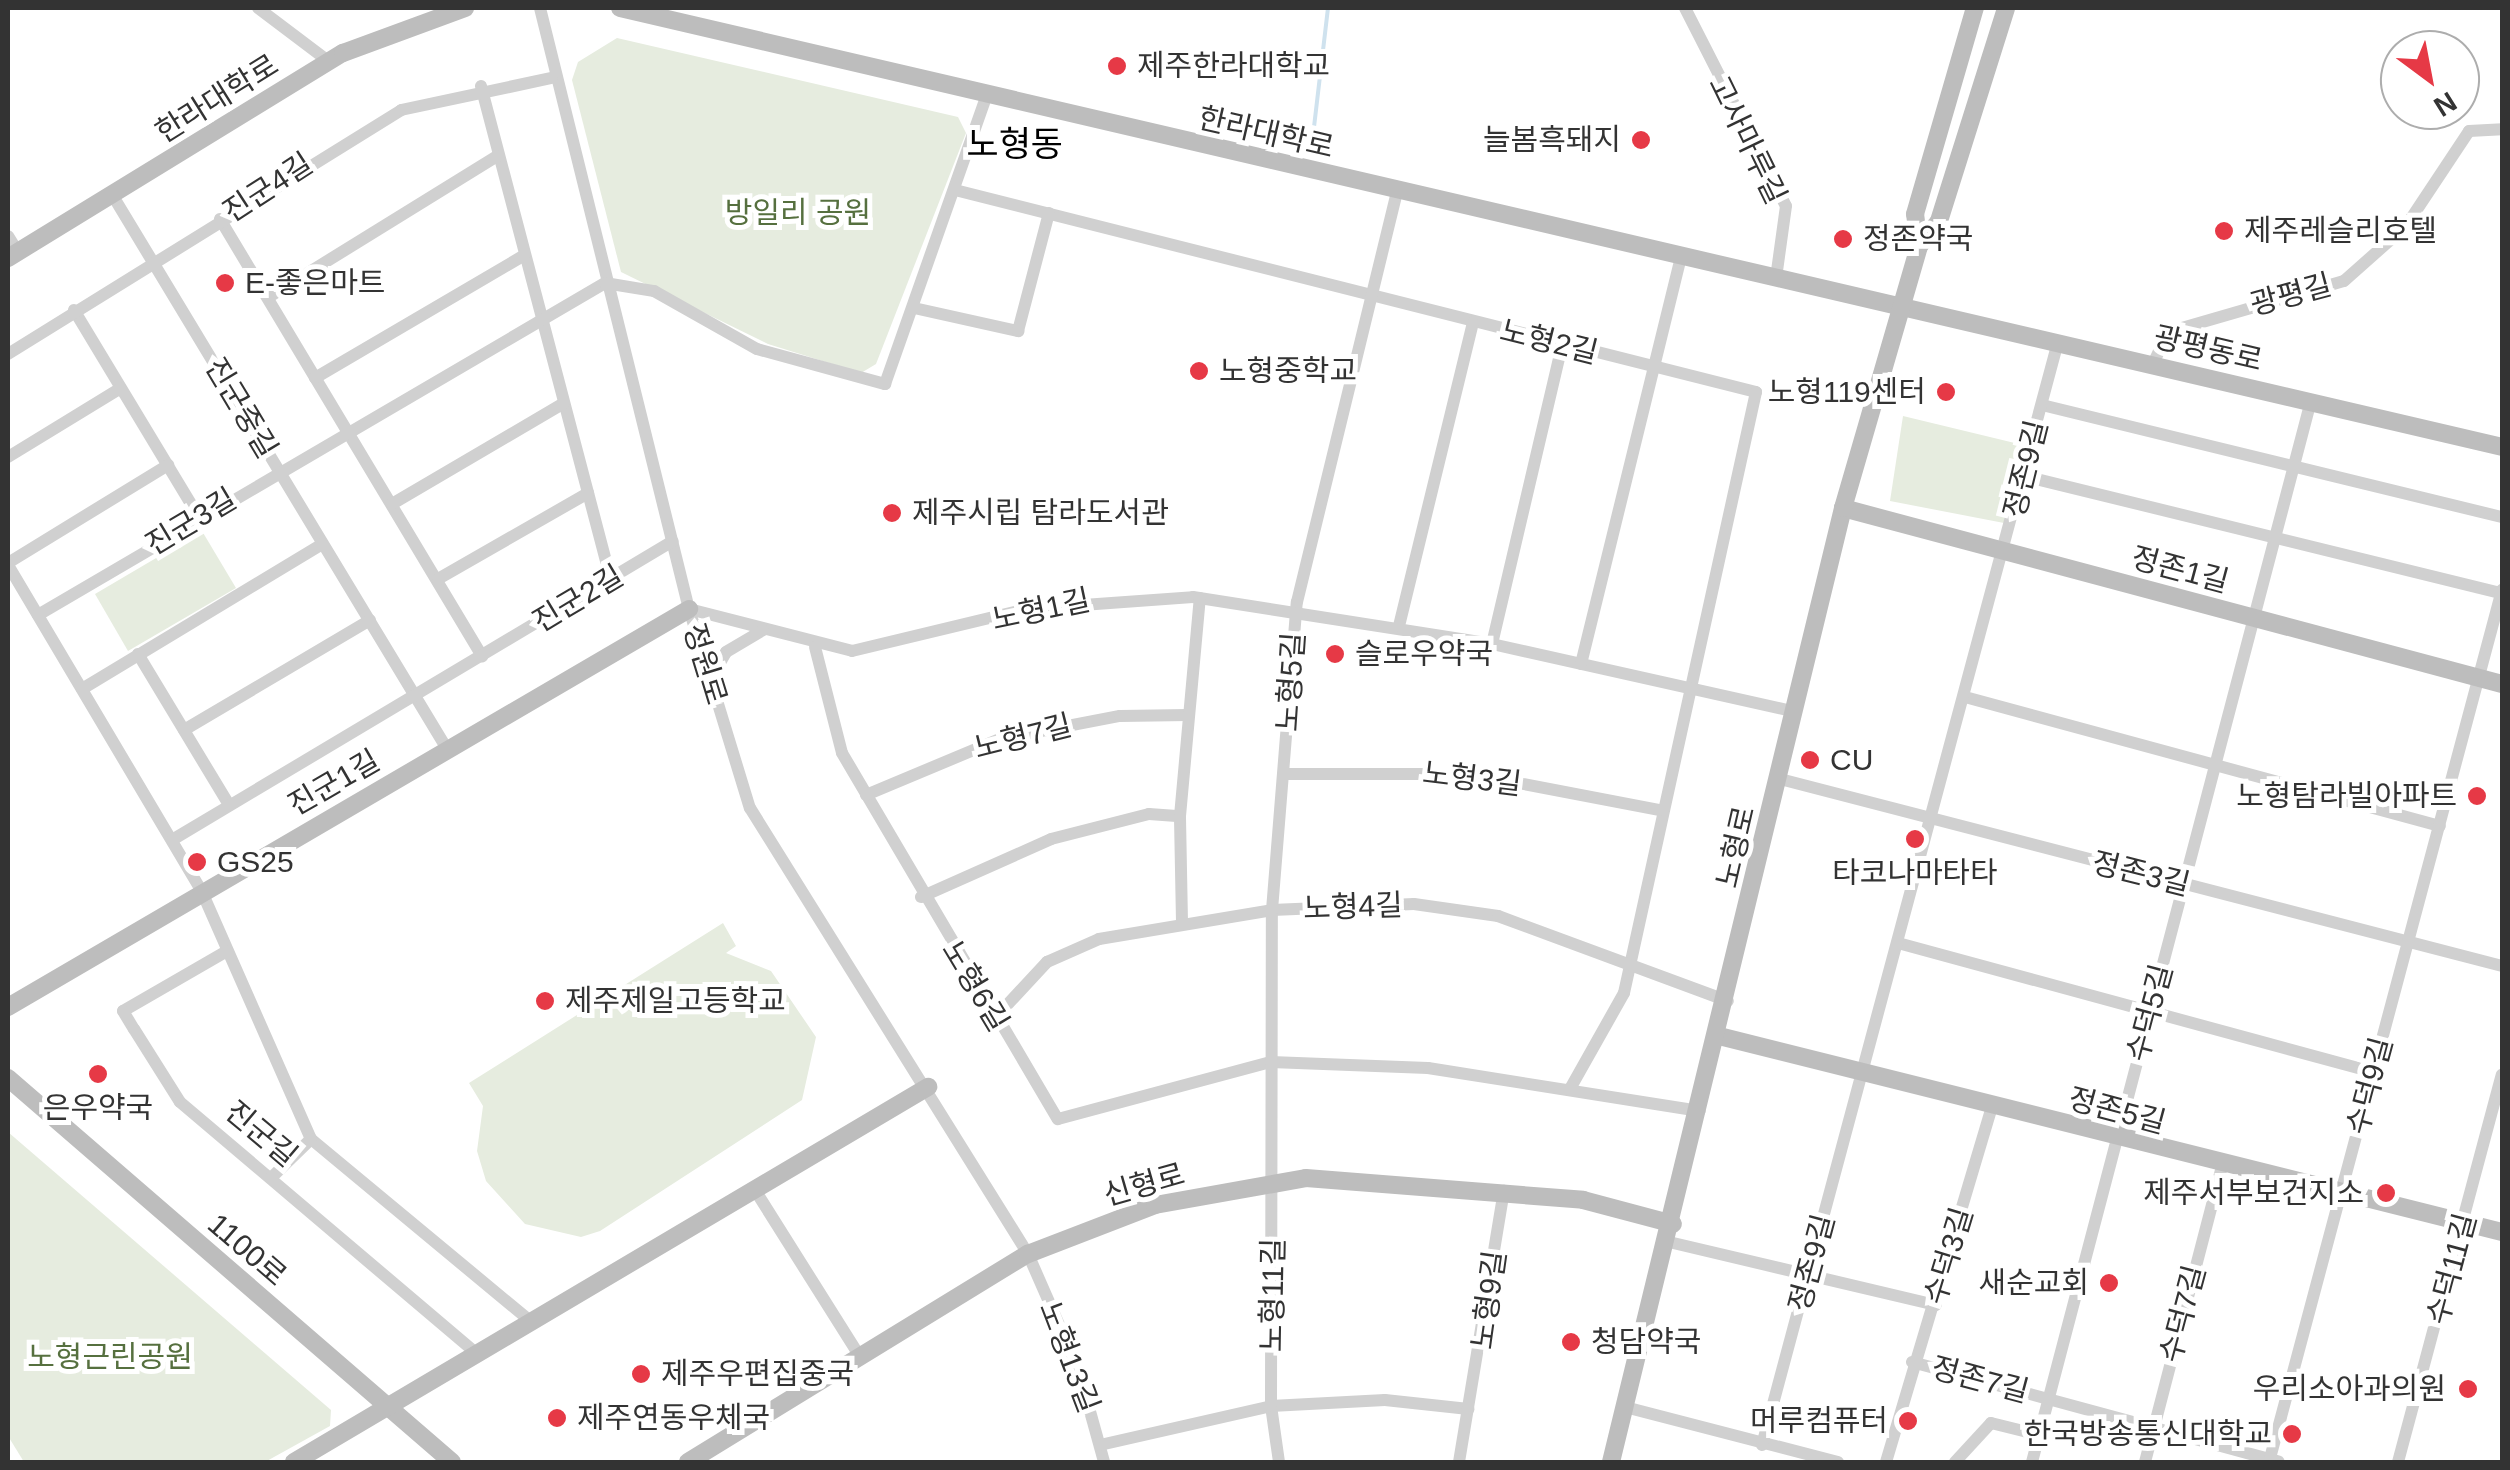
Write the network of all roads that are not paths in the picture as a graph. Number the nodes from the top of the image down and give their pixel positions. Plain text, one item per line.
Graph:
1 (258, 8) edge
2 (465, 8) edge
3 (540, 8) edge
4 (620, 8) edge
5 (1685, 8) edge
6 (1975, 8) edge
7 (2006, 8) edge
8 (328, 61) junction
9 (552, 78) junction
10 (481, 86) junction
11 (987, 94) junction
12 (2502, 129) edge
13 (497, 156) junction
14 (960, 191) junction
15 (1397, 192) junction
16 (112, 196) junction
17 (1049, 213) junction
18 (220, 219) junction
19 (1918, 246) junction
20 (11, 249) edge
21 (525, 254) junction
22 (1680, 258) junction
23 (154, 262) junction
24 (1776, 278) junction
25 (605, 283) junction
26 (1367, 296) junction
27 (270, 297) junction
28 (1900, 305) junction
29 (914, 308) junction
30 (74, 310) junction
31 (541, 316) junction
32 (1474, 323) junction
33 (2058, 342) junction
34 (1562, 345) junction
35 (8, 354) edge
36 (2152, 364) junction
37 (1654, 367) junction
38 (315, 378) junction
39 (121, 388) junction
40 (2311, 402) junction
41 (564, 403) junction
42 (2042, 405) junction
43 (346, 430) junction
44 (2502, 448) edge
45 (8, 456) edge
46 (168, 465) junction
47 (2294, 468) junction
48 (278, 470) junction
49 (2024, 476) junction
50 (588, 493) junction
51 (392, 504) junction
52 (1843, 508) junction
53 (199, 516) junction
54 (2502, 517) edge
55 (2277, 536) junction
56 (673, 541) junction
57 (321, 545) junction
58 (2005, 552) junction
59 (8, 564) edge
60 (438, 579) junction
61 (611, 580) junction
62 (2502, 592) edge
63 (1200, 598) junction
64 (1296, 608) junction
65 (689, 609) junction
66 (38, 615) junction
67 (2256, 618) junction
68 (370, 620) junction
69 (1399, 626) junction
70 (764, 630) junction
71 (1492, 644) junction
72 (814, 647) junction
73 (138, 654) junction
74 (482, 656) junction
75 (1581, 664) junction
76 (2480, 678) junction
77 (710, 680) junction
78 (2502, 684) edge
79 (1687, 688) junction
80 (82, 689) junction
81 (415, 694) junction
82 (1966, 697) junction
83 (1796, 712) junction
84 (1188, 716) junction
85 (184, 730) junction
86 (447, 750) junction
87 (2215, 765) junction
88 (1284, 774) junction
89 (1780, 779) junction
90 (866, 796) junction
91 (229, 806) junction
92 (1659, 810) junction
93 (1180, 816) junction
94 (1932, 820) junction
95 (2440, 826) junction
96 (172, 840) junction
97 (2184, 884) junction
98 (202, 892) junction
99 (921, 897) junction
100 (1272, 910) junction
101 (1182, 922) junction
102 (2409, 941) junction
103 (1898, 943) junction
104 (227, 951) junction
105 (1630, 959) junction
106 (2502, 966) edge
107 (1728, 1001) junction
108 (8, 1008) edge
109 (2151, 1012) junction
110 (994, 1019) junction
111 (1719, 1036) junction
112 (1271, 1062) junction
113 (2374, 1072) junction
114 (1863, 1073) junction
115 (2502, 1075) edge
116 (8, 1078) edge
117 (928, 1087) junction
118 (1571, 1087) junction
119 (1992, 1106) junction
120 (1700, 1111) junction
121 (2117, 1139) junction
122 (311, 1140) junction
123 (2222, 1166) junction
124 (271, 1178) junction
125 (1276, 1184) junction
126 (755, 1190) junction
127 (1504, 1191) junction
128 (2340, 1197) junction
129 (2465, 1222) junction
130 (2502, 1232) edge
131 (1671, 1233) junction
132 (1028, 1254) junction
133 (1809, 1273) junction
134 (1936, 1305) junction
135 (533, 1324) junction
136 (479, 1356) junction
137 (861, 1358) junction
138 (1912, 1362) junction
139 (2050, 1398) junction
140 (1271, 1406) junction
141 (1625, 1407) junction
142 (387, 1408) junction
143 (1469, 1408) junction
144 (2153, 1427) junction
145 (2040, 1435) junction
146 (1762, 1444) junction
147 (1100, 1445) junction
148 (303, 1460) edge
149 (452, 1462) edge
150 (692, 1462) edge
151 (1104, 1462) edge
152 (1280, 1462) edge
153 (1459, 1462) edge
154 (1611, 1462) edge
155 (1838, 1462) edge
156 (1886, 1462) edge
157 (1956, 1462) edge
158 (2032, 1462) edge
159 (2144, 1462) edge
160 (2272, 1462) edge
161 (2398, 1462) edge

1 - 8 street
2 - 8 main road, 한라대학로
3 - 9 street, 정원로
4 - 11 main road, 한라대학로
5 - 24 street, 고사마루길
6 - 19 main road, 노형로
7 - 19 main road, 노형로
8 - 16 main road, 한라대학로
9 - 10 street, 진군4길
9 - 25 street, 정원로
10 - 13 street
10 - 18 street, 진군4길
11 - 14 street
11 - 15 main road, 한라대학로
12 - 36 street, 광평길
13 - 21 street
13 - 27 street
14 - 17 street, 노형2길
14 - 29 street
15 - 22 main road, 한라대학로
15 - 26 street, 노형5길
16 - 20 main road, 한라대학로
16 - 23 street, 진군중길
17 - 26 street, 노형2길
17 - 29 street
18 - 23 street, 진군4길
18 - 27 street
19 - 28 main road, 노형로
21 - 31 street
21 - 38 street
22 - 24 main road, 한라대학로
22 - 37 street
23 - 30 street, 진군4길
23 - 48 street, 진군중길
24 - 28 main road, 한라대학로
25 - 29 street
25 - 31 street, 진군3길
25 - 56 street, 정원로
26 - 32 street, 노형2길
26 - 64 street, 노형5길
27 - 38 street
28 - 33 main road, 광평동로
28 - 52 main road, 노형로
30 - 35 street, 진군4길
30 - 39 street
31 - 41 street
31 - 43 street, 진군3길
32 - 34 street, 노형2길
32 - 69 street
33 - 36 main road, 광평동로
33 - 42 street, 정존9길
34 - 37 street, 노형2길
34 - 71 street
36 - 40 main road, 광평동로
37 - 75 street
37 - 79 street, 노형2길
38 - 43 street
39 - 45 street
39 - 46 street
40 - 44 main road, 광평동로
40 - 47 street, 수덕5길
41 - 50 street
41 - 51 street
42 - 47 street
42 - 49 street, 정존9길
43 - 48 street, 진군3길
43 - 51 street
46 - 53 street
46 - 59 street, 진군길
47 - 54 street
47 - 55 street, 수덕5길
48 - 53 street, 진군3길
48 - 57 street, 진군중길
49 - 55 street
49 - 58 street, 정존9길
50 - 60 street
50 - 61 street
51 - 60 street
52 - 58 main road, 정존1길
52 - 83 main road, 노형로
53 - 66 street, 진군3길
55 - 62 street, 수덕9길
55 - 67 street, 수덕5길
56 - 61 street, 진군2길
56 - 65 street, 정원로
57 - 68 street, 진군중길
57 - 73 street
58 - 67 main road, 정존1길
58 - 82 street, 정존9길
59 - 66 street, 진군길
60 - 74 street
61 - 74 street, 진군2길
62 - 76 street, 수덕9길
63 - 64 street, 노형1길
63 - 72 street, 노형1길
63 - 84 street
64 - 69 street, 노형1길
64 - 88 street, 노형5길
65 - 70 street, 노형1길
65 - 77 street, 정원로
65 - 86 main road, 진군1길
66 - 80 street, 진군길
67 - 76 main road, 정존1길
67 - 87 street, 수덕5길
68 - 81 street, 진군중길
68 - 85 street
69 - 71 street, 노형1길
70 - 72 street, 노형1길
70 - 77 street
71 - 75 street, 노형1길
72 - 90 street, 노형6길
73 - 80 street
73 - 85 street
74 - 81 street, 진군2길
75 - 79 street, 노형1길
76 - 78 main road, 정존1길
76 - 95 street, 수덕9길
77 - 117 street, 정원로
79 - 83 street, 노형1길
79 - 92 street
80 - 96 street, 진군길
81 - 86 street, 진군중길
81 - 91 street, 진군2길
82 - 87 street
82 - 94 street, 정존9길
83 - 89 main road, 노형로
84 - 90 street, 노형7길
84 - 93 street
85 - 91 street
86 - 98 main road, 진군1길
87 - 95 street
87 - 97 street, 수덕5길
88 - 92 street, 노형3길
88 - 100 street, 노형5길
89 - 94 street, 정존3길
89 - 107 main road, 노형로
90 - 99 street, 노형6길
91 - 96 street, 진군2길
92 - 105 street
93 - 99 street
93 - 101 street
94 - 97 street, 정존3길
94 - 103 street, 정존9길
95 - 102 street, 수덕9길
96 - 98 street, 진군길
97 - 102 street, 정존3길
97 - 109 street, 수덕5길
98 - 104 street, 진군길
98 - 108 main road, 진군1길
99 - 110 street, 노형6길
100 - 101 street, 노형4길
100 - 105 street, 노형4길
100 - 112 street, 노형5길
101 - 110 street, 노형4길
102 - 106 street, 정존3길
102 - 113 street, 수덕9길
103 - 109 street
103 - 114 street, 정존9길
104 - 122 street, 진군길
104 - 124 street, 진군길
105 - 107 street, 노형4길
105 - 118 street
107 - 111 main road, 노형로
109 - 113 street
109 - 121 street, 수덕5길
110 - 112 street, 노형6길
111 - 114 main road, 정존5길
111 - 120 main road, 노형로
112 - 118 street
112 - 125 street, 노형5길
113 - 128 street, 수덕9길
114 - 119 main road, 정존5길
114 - 133 street, 정존9길
115 - 129 street, 수덕11길
116 - 142 main road, 1100로
117 - 126 main road
117 - 132 street, 정원로
118 - 120 street
119 - 121 main road, 정존5길
119 - 134 street, 수덕3길
120 - 131 main road, 노형로
121 - 123 main road, 정존5길
121 - 139 street, 수덕5길
122 - 124 street
122 - 135 street, 진군길
123 - 128 main road, 정존5길
123 - 144 street, 수덕7길
124 - 136 street, 진군길
125 - 127 main road, 신형로
125 - 132 main road, 신형로
125 - 140 street, 노형11길
126 - 135 main road
126 - 137 street
127 - 131 main road, 신형로
127 - 143 street, 노형9길
128 - 129 main road, 정존5길
128 - 160 street, 수덕9길
129 - 130 main road, 정존5길
129 - 161 street, 수덕11길
131 - 133 street, 정존7길
131 - 141 main road, 노형로
132 - 137 main road, 신형로
132 - 147 street, 노형13길
133 - 134 street, 정존7길
133 - 146 street, 정존9길
134 - 138 street, 수덕3길
135 - 136 main road
136 - 142 main road
137 - 150 main road, 신형로
138 - 139 street, 정존7길
138 - 156 street, 수덕3길
139 - 144 street, 정존7길
139 - 145 street, 수덕5길
140 - 143 street
140 - 147 street
140 - 152 street, 노형11길
141 - 146 street
141 - 154 main road, 노형로
142 - 148 main road
142 - 149 main road, 1100로
143 - 153 street, 노형9길
144 - 159 street, 수덕7길
144 - 160 street, 정존7길
145 - 157 street
145 - 158 street, 수덕5길
146 - 155 street
147 - 151 street, 노형13길

